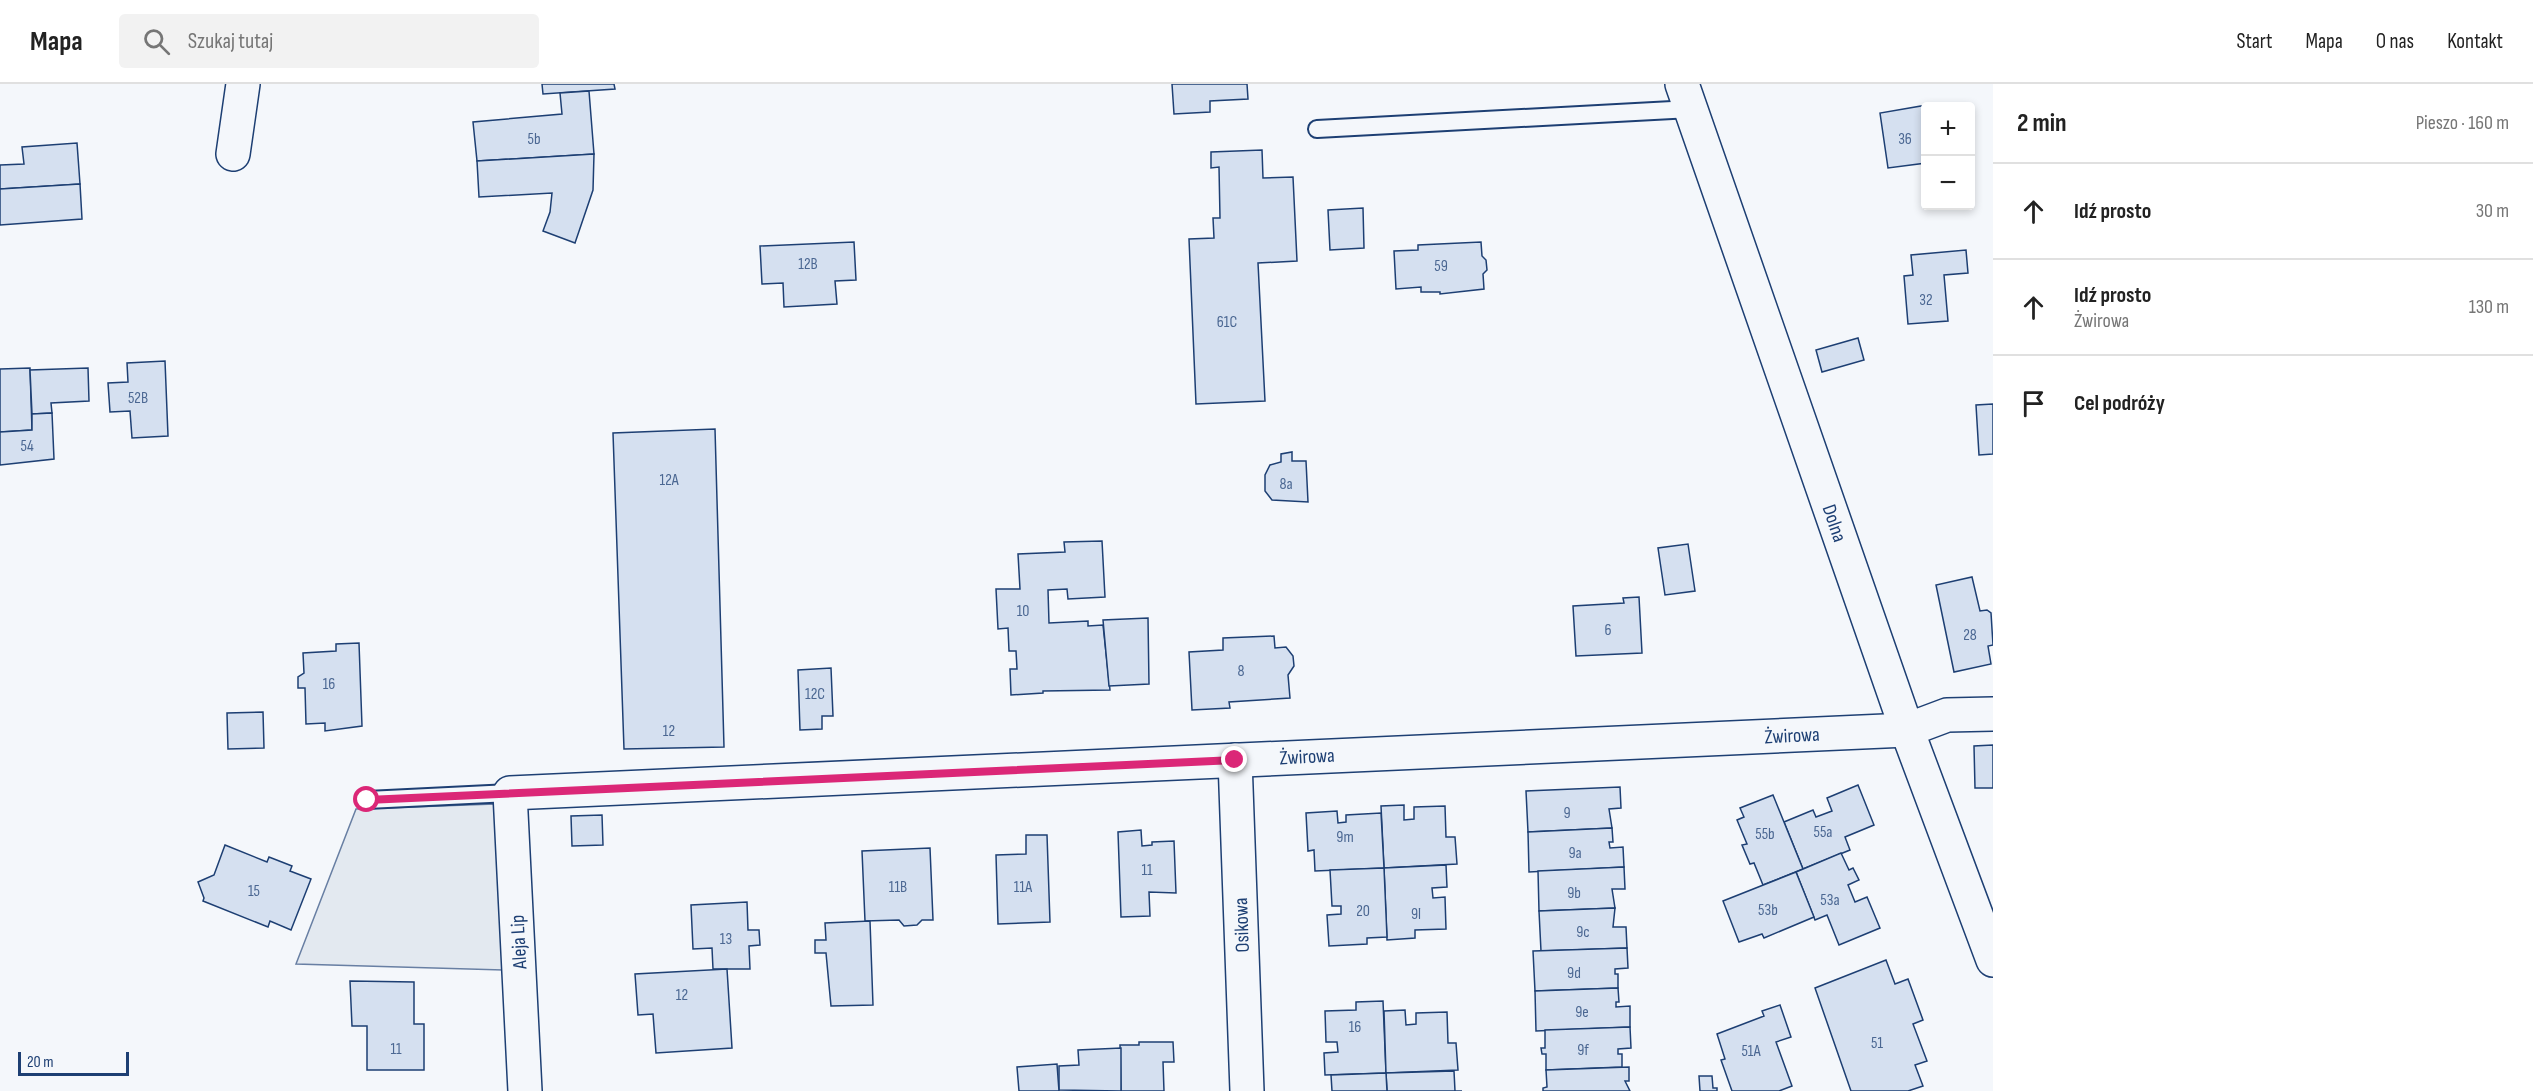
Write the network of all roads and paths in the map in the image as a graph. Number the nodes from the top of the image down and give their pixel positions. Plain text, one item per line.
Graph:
1 (243, 84) edge
2 (1687, 96) edge
3 (1317, 129) dead end
4 (233, 154) dead end
5 (1993, 714) edge
6 (1907, 730) junction
7 (1235, 760) junction
8 (510, 793) junction
9 (367, 800) dead end
10 (1993, 960) edge
11 (525, 1091) edge
12 (1247, 1091) edge

1 - 4 street
2 - 3 lane
2 - 6 street, Dolna
5 - 6 street, Żwirowa
6 - 7 street, Żwirowa
6 - 10 street, Dolna
7 - 8 street, Żwirowa
7 - 12 street, Osikowa
8 - 9 lane
8 - 11 street, Aleja Lip

